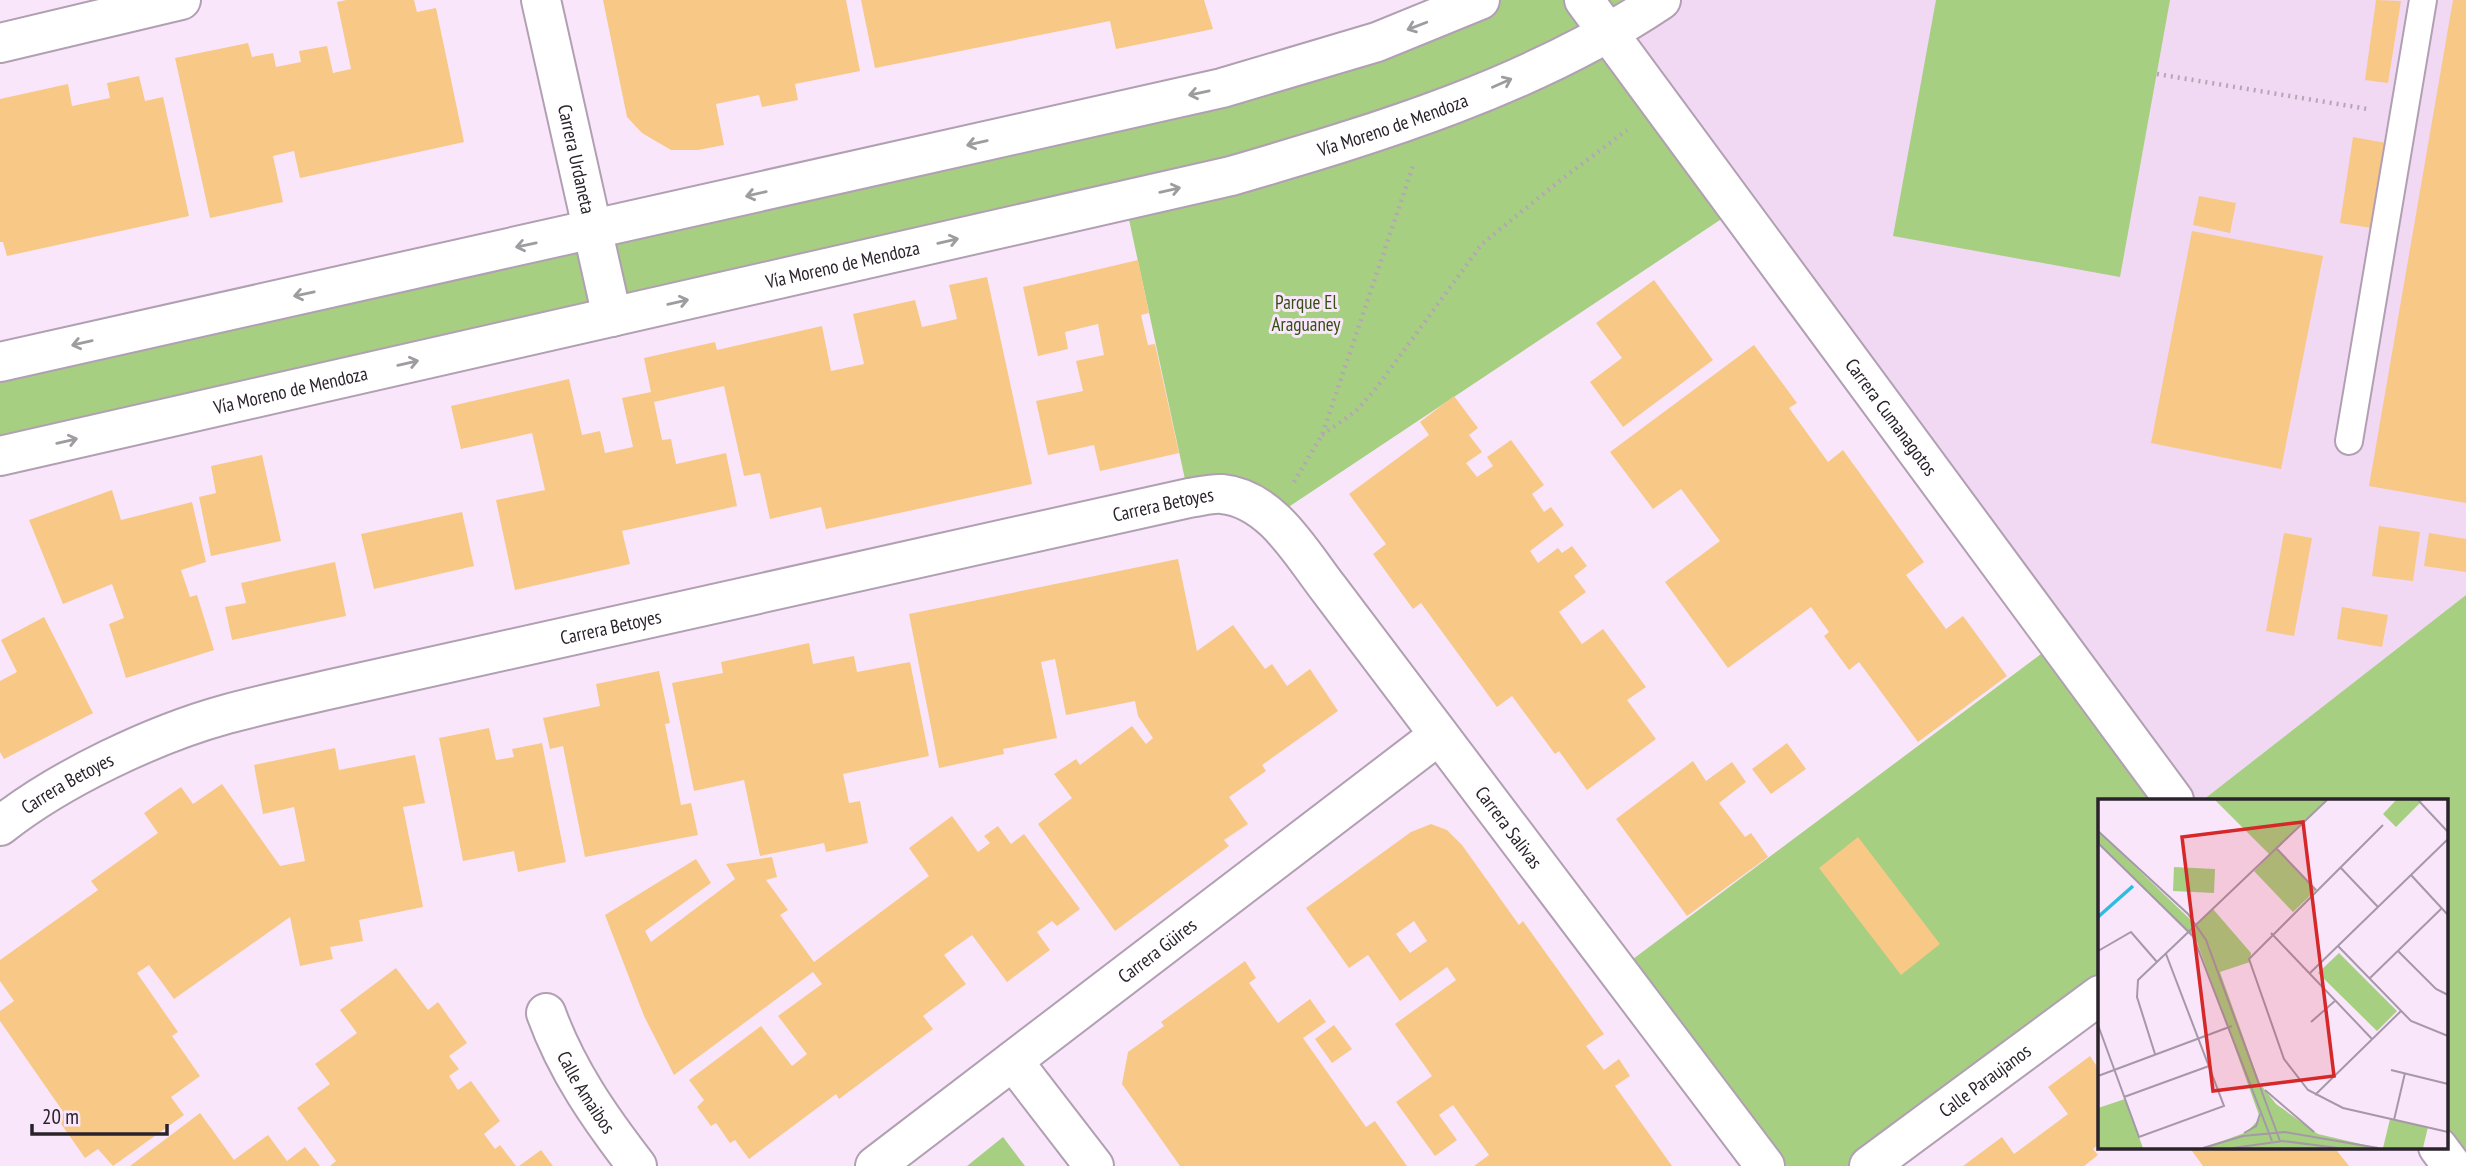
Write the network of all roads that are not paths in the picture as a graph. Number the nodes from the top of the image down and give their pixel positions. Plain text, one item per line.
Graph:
1 (180, 0) edge
2 (541, 0) edge
3 (1480, 0) edge
4 (1584, 0) edge
5 (1661, 0) edge
6 (2423, 0) edge
7 (1608, 33) junction
8 (0, 43) edge
9 (593, 230) junction
10 (612, 317) junction
11 (0, 362) edge
12 (2349, 441) dead end
13 (5, 457) edge
14 (1257, 509) joint
15 (1439, 735) junction
16 (2173, 799) edge
17 (0, 826) edge
18 (2098, 996) edge
19 (546, 1013) dead end
20 (1013, 1061) junction
21 (2439, 1148) edge
22 (637, 1166) edge
23 (875, 1166) edge
24 (1094, 1166) edge
25 (1765, 1166) edge
26 (1870, 1166) edge
27 (2452, 1166) edge

1 - 8 street
2 - 9 street, Carrera Urdaneta
3 -> 9 street
4 - 7 street, Carrera Cumanagotos
5 - 7 street, Vía Moreno de Mendoza
6 - 12 lane
10 -> 7 street, Vía Moreno de Mendoza
7 - 16 street, Carrera Cumanagotos
9 - 10 street, Carrera Urdaneta
9 -> 11 street
13 -> 10 street, Vía Moreno de Mendoza
14 - 15 street, Carrera Salivas
14 - 17 street, Carrera Betoyes
15 - 20 street, Carrera Güires
15 - 25 street, Carrera Salivas
18 - 26 street, Calle Paraujanos
19 - 22 street, Calle Amaibos
20 - 23 street, Carrera Güires
20 - 24 street
21 - 27 street

